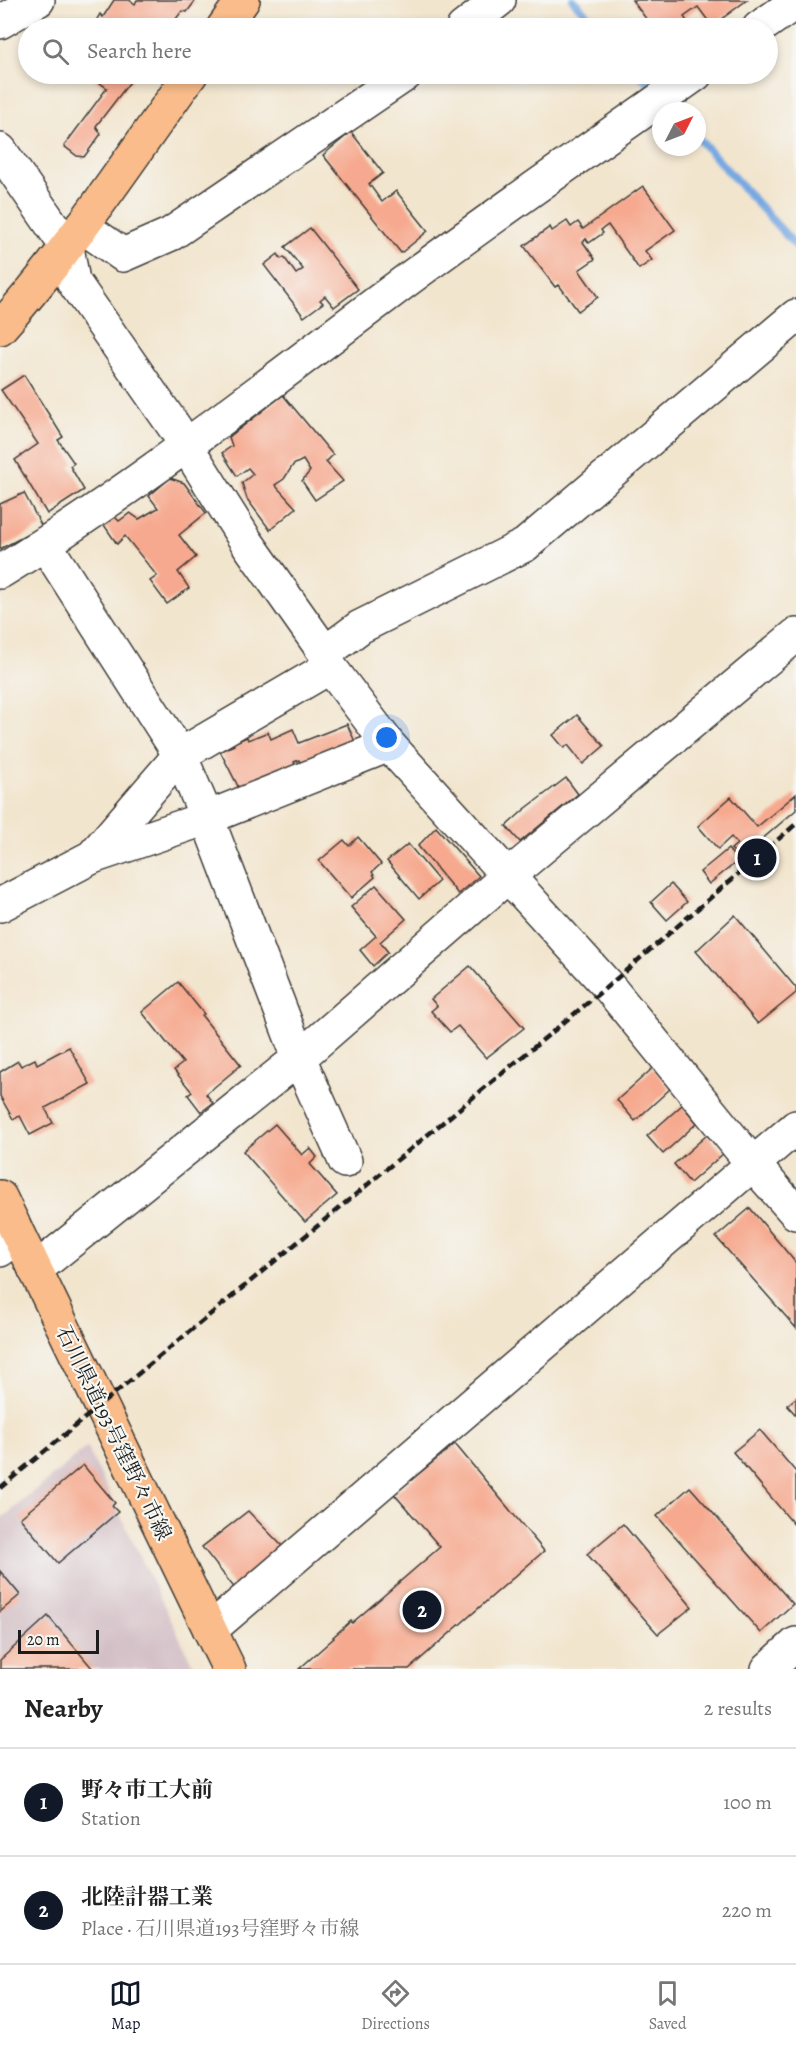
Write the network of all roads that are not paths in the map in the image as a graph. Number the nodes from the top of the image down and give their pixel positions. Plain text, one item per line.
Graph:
1 (38, 0) edge
2 (243, 0) edge
3 (499, 0) edge
4 (796, 2) edge
5 (230, 18) edge
6 (476, 18) edge
7 (773, 18) edge
8 (0, 22) edge
9 (184, 84) edge
10 (391, 84) edge
11 (675, 89) edge
12 (0, 150) edge
13 (75, 236) junction
14 (796, 316) edge
15 (0, 328) edge
16 (185, 446) junction
17 (45, 544) junction
18 (0, 572) edge
19 (796, 635) edge
20 (327, 660) junction
21 (389, 745) junction
22 (180, 755) junction
23 (207, 818) junction
24 (92, 857) junction
25 (508, 876) junction
26 (0, 905) edge
27 (298, 1058) junction
28 (796, 1126) edge
29 (345, 1161) dead end
30 (752, 1163) junction
31 (0, 1197) edge
32 (796, 1213) edge
33 (9, 1243) edge
34 (35, 1270) junction
35 (210, 1629) junction
36 (796, 1644) edge
37 (229, 1669) edge
38 (768, 1669) edge

1 - 8 street
2 - 5 main road
3 - 6 street
4 - 7 street
9 - 13 main road
10 - 13 street
11 - 16 street
12 - 13 street
13 - 15 main road
13 - 16 street
14 - 20 street
16 - 17 street
16 - 20 street
17 - 18 street
17 - 22 street
19 - 25 street
20 - 21 street
20 - 22 street
21 - 23 street
21 - 25 street
22 - 23 street
22 - 24 street
23 - 24 street
23 - 27 street
24 - 26 street
25 - 27 street
25 - 30 street
27 - 29 street
27 - 34 street
28 - 30 street
30 - 32 street
30 - 35 street
31 - 33 main road, 石川県道193号窪野々市線
33 - 34 main road, 石川県道193号窪野々市線
34 - 35 main road, 石川県道193号窪野々市線
35 - 37 main road, 石川県道193号窪野々市線
36 - 38 street

